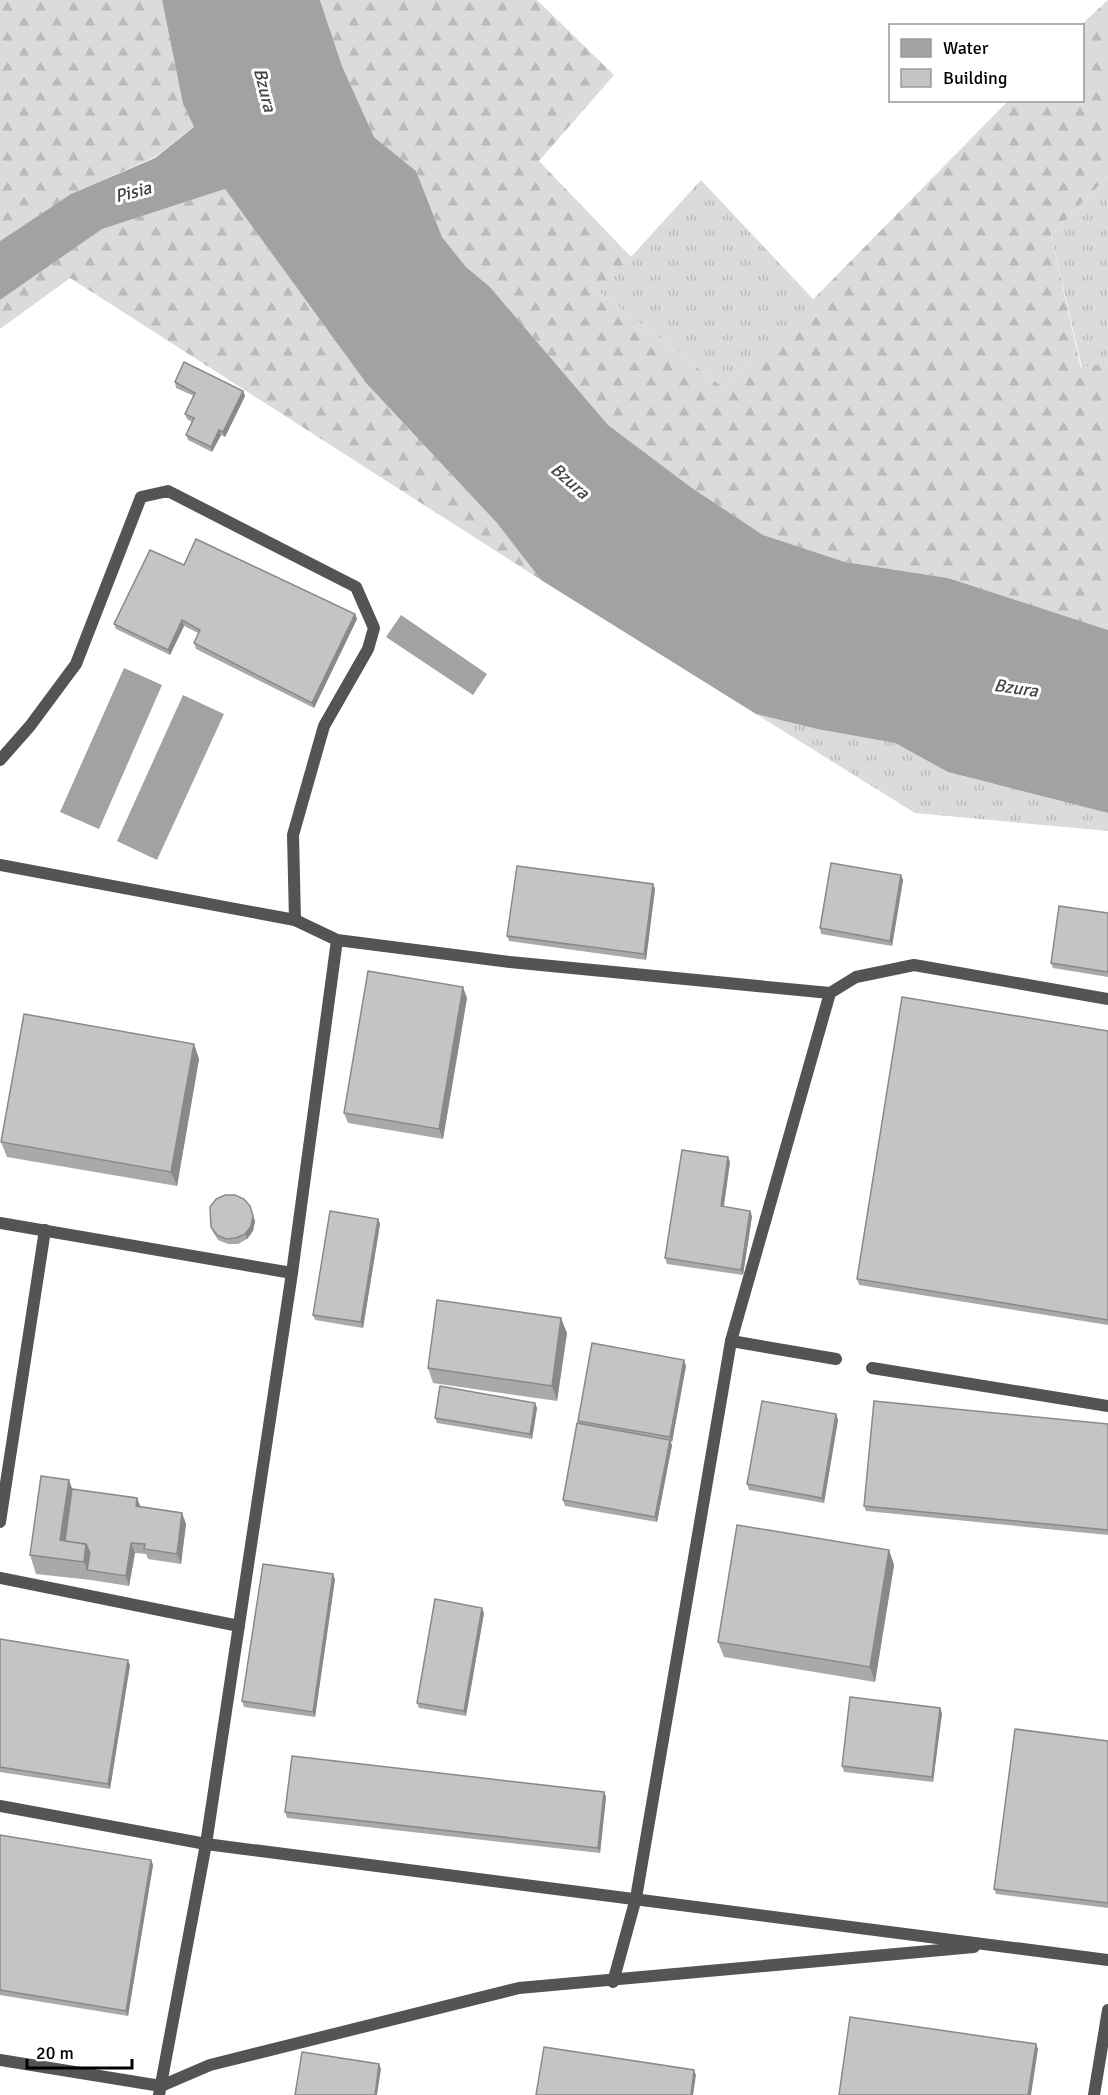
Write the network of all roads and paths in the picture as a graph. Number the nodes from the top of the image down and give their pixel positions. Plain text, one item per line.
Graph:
1 (0, 760) edge
2 (0, 866) edge
3 (295, 920) junction
4 (337, 940) junction
5 (830, 993) junction
6 (1108, 999) edge
7 (0, 1222) edge
8 (45, 1230) junction
9 (292, 1273) junction
10 (731, 1341) junction
11 (836, 1359) dead end
12 (872, 1368) dead end
13 (1108, 1406) edge
14 (0, 1522) edge
15 (0, 1578) edge
16 (239, 1626) junction
17 (0, 1806) edge
18 (206, 1844) junction
19 (636, 1898) junction
20 (996, 1945) junction
21 (1108, 1960) edge
22 (613, 1982) junction
23 (1108, 2010) edge
24 (0, 2060) edge
25 (160, 2090) edge
26 (1094, 2095) edge

1 - 3 lane
2 - 3 lane
3 - 4 lane
4 - 5 lane
4 - 9 lane
5 - 6 lane
5 - 10 lane
7 - 8 lane
8 - 9 lane
8 - 14 lane
9 - 16 lane
10 - 11 lane
10 - 19 lane
12 - 13 lane
15 - 16 lane
16 - 18 lane
17 - 18 lane
18 - 19 lane
18 - 25 lane
19 - 20 lane
19 - 22 lane
20 - 21 lane
20 - 22 lane
22 - 25 lane
23 - 26 lane
24 - 25 lane

